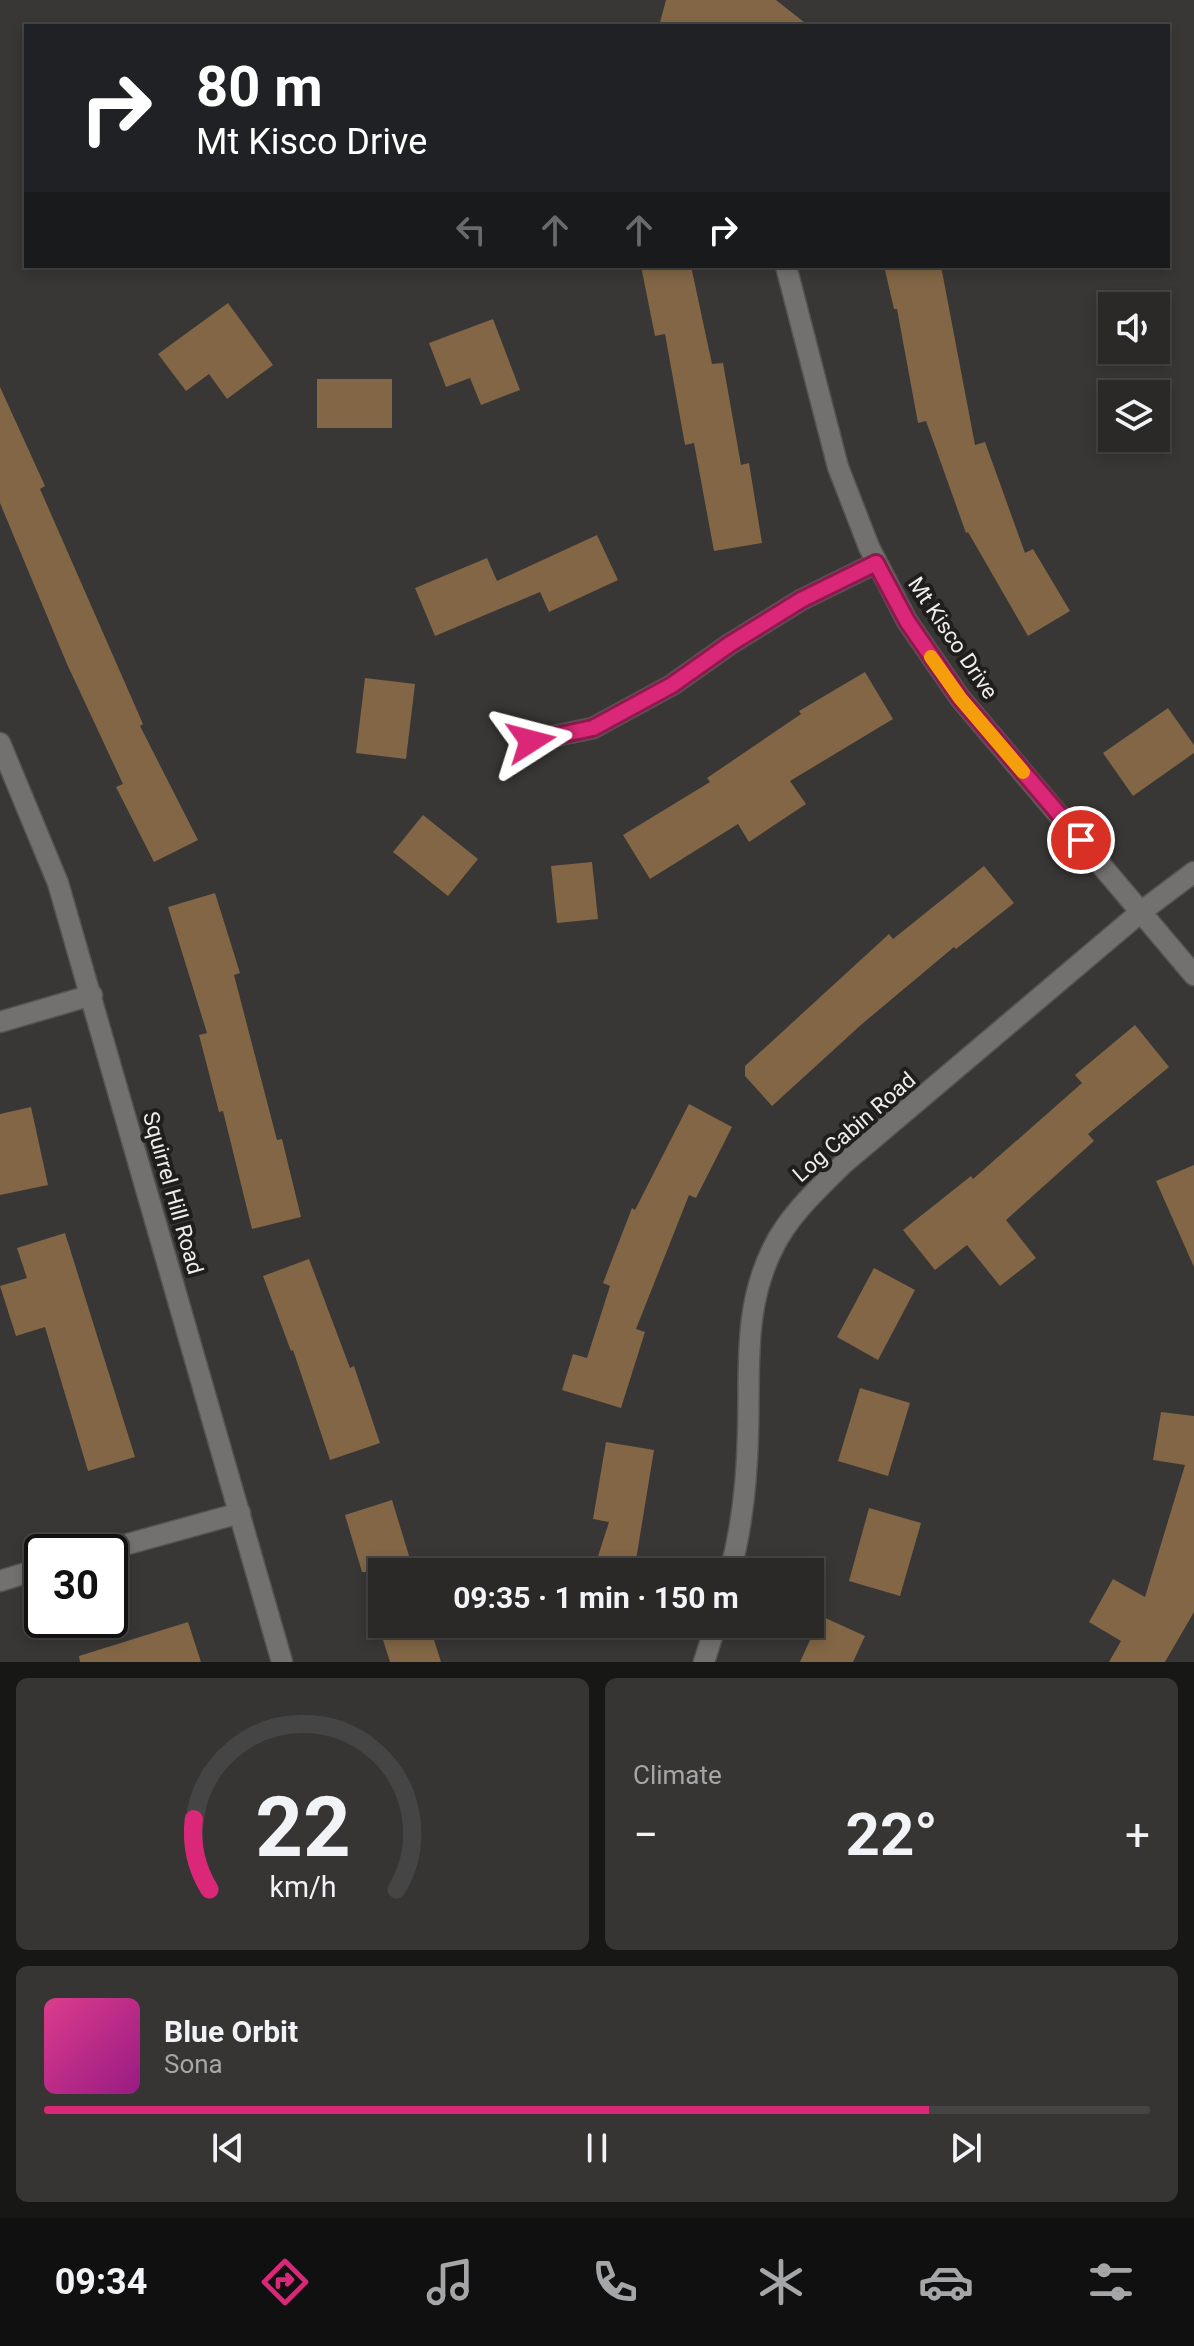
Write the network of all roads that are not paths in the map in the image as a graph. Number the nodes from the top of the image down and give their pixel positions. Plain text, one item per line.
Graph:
1 (787, 268) edge
2 (876, 563) junction
3 (531, 741) dead end
4 (0, 743) edge
5 (1194, 872) edge
6 (1142, 911) junction
7 (1194, 975) edge
8 (92, 995) junction
9 (0, 1022) edge
10 (240, 1513) junction
11 (128, 1544) edge
12 (732, 1558) edge
13 (24, 1574) edge
14 (0, 1581) edge
15 (712, 1638) edge
16 (282, 1662) edge
17 (704, 1662) edge

1 - 2 street, Mt Kisco Drive
2 - 3 street
2 - 6 street, Mt Kisco Drive
4 - 8 street, Squirrel Hill Road
5 - 6 street, Log Cabin Road
6 - 7 street, Mt Kisco Drive
6 - 12 street, Log Cabin Road
8 - 9 street
8 - 10 street, Squirrel Hill Road
10 - 11 street
10 - 16 street, Squirrel Hill Road
13 - 14 street
15 - 17 street

